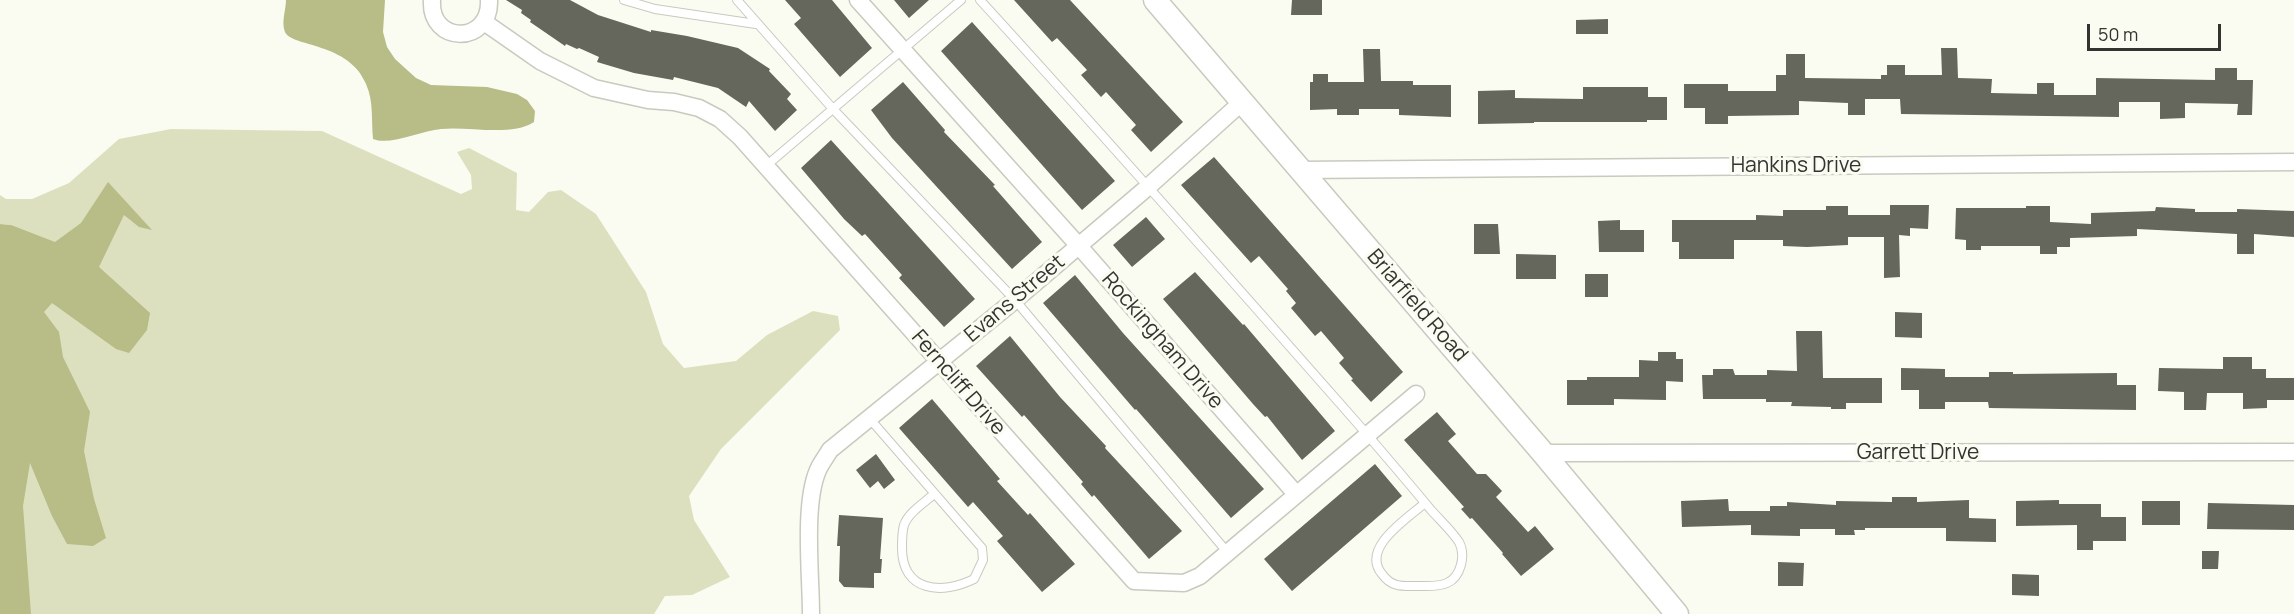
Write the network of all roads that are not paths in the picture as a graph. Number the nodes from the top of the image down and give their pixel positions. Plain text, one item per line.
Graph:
1 (432, 0) edge
2 (489, 0) edge
3 (624, 0) edge
4 (736, 0) edge
5 (858, 0) edge
6 (961, 0) edge
7 (980, 0) edge
8 (1155, 0) edge
9 (484, 22) junction
10 (756, 24) junction
11 (902, 50) junction
12 (1241, 103) junction
13 (833, 109) junction
14 (2294, 162) edge
15 (767, 165) junction
16 (1299, 170) junction
17 (1149, 186) junction
18 (1078, 245) junction
19 (1015, 300) junction
20 (939, 361) junction
21 (1416, 394) dead end
22 (870, 419) junction
23 (1368, 435) junction
24 (2294, 452) edge
25 (1543, 453) junction
26 (934, 494) junction
27 (1296, 494) junction
28 (1425, 503) junction
29 (1228, 553) junction
30 (811, 614) edge
31 (1677, 614) edge

1 - 9 street
2 - 9 street
3 - 10 lane
4 - 10 lane
5 - 11 street, Rockingham Drive
6 - 11 lane
7 - 17 lane
8 - 12 main road, Briarfield Road
9 - 15 street, Ferncliff Drive
10 - 13 lane
11 - 13 lane
11 - 18 street, Rockingham Drive
12 - 16 main road, Briarfield Road
12 - 17 street, Evans Street
13 - 15 lane
13 - 19 lane
14 - 16 street, Hankins Drive
15 - 20 street, Ferncliff Drive
16 - 25 main road, Briarfield Road
17 - 18 street, Evans Street
17 - 23 lane
18 - 19 street, Evans Street
18 - 27 street, Rockingham Drive
19 - 20 street, Evans Street
19 - 29 lane
20 - 22 street, Evans Street
20 - 29 street, Ferncliff Drive
21 - 23 street, Ferncliff Drive
22 - 26 lane
22 - 30 street, Evans Street
23 - 27 street, Ferncliff Drive
23 - 28 lane
24 - 25 street, Garrett Drive
25 - 31 main road, Briarfield Road
26 - 26 lane
27 - 29 street, Ferncliff Drive
28 - 28 lane

